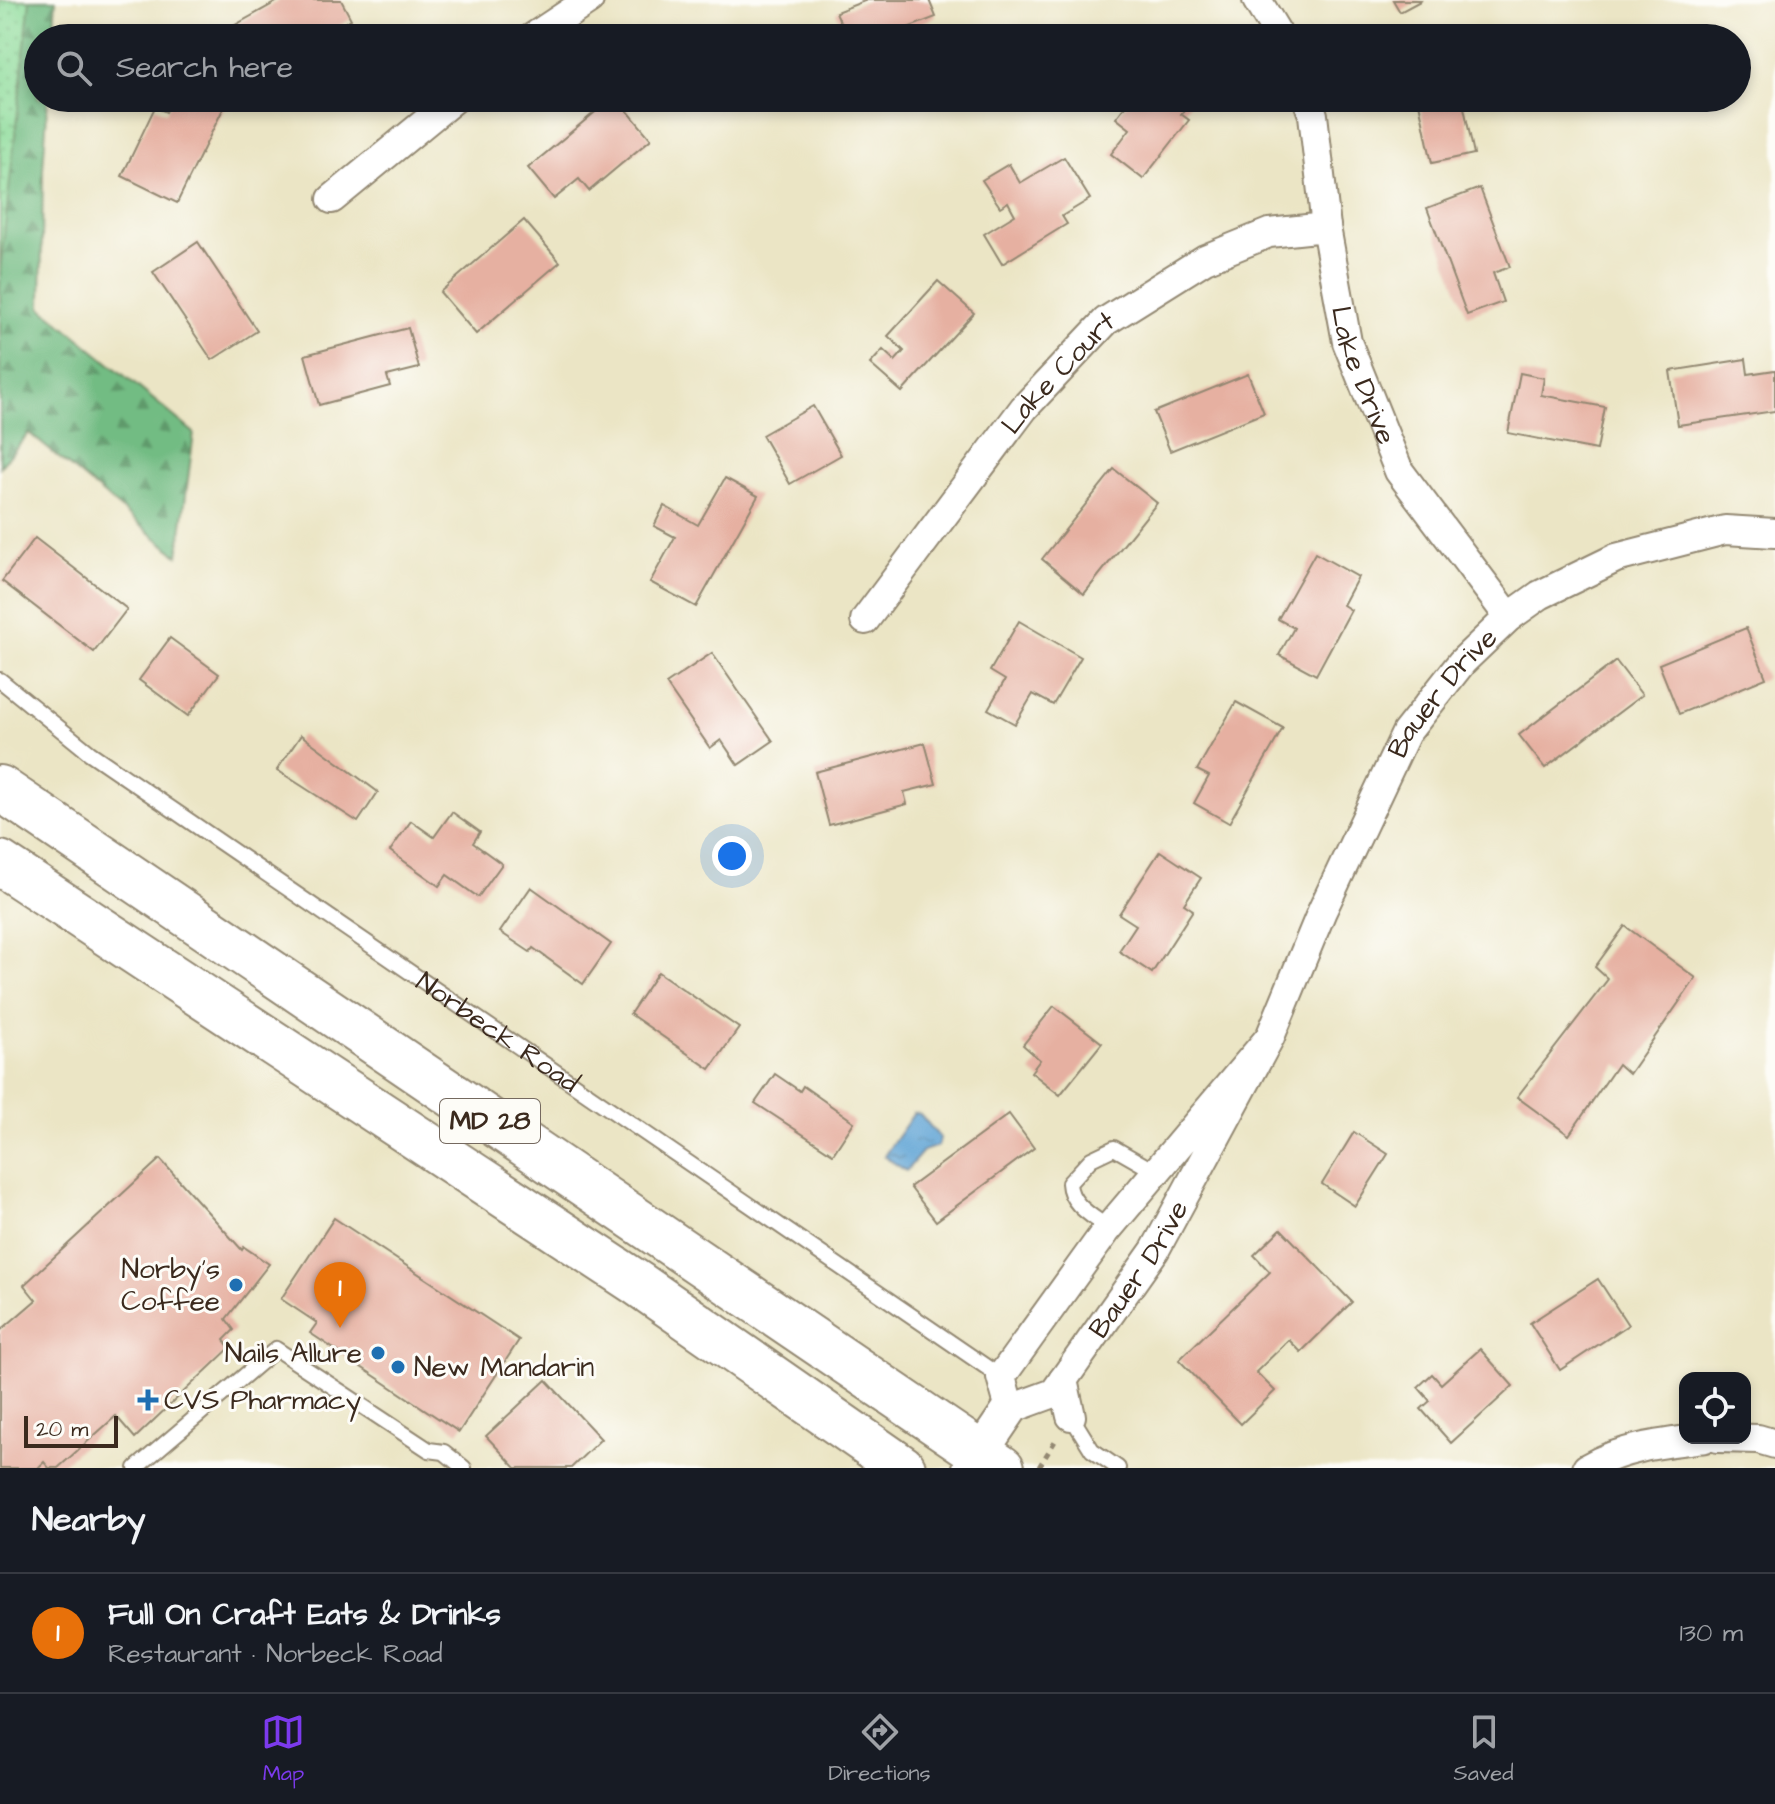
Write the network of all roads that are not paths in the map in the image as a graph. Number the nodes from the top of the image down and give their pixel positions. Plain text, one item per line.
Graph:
1 (589, 0) edge
2 (1257, 0) edge
3 (553, 24) edge
4 (1272, 24) edge
5 (438, 112) edge
6 (1312, 112) edge
7 (332, 199) dead end
8 (1326, 227) junction
9 (1775, 533) edge
10 (1509, 617) junction
11 (865, 620) dead end
12 (0, 680) edge
13 (0, 788) edge
14 (0, 863) edge
15 (1270, 1037) junction
16 (1156, 1172) junction
17 (1108, 1228) junction
18 (1001, 1377) junction
19 (1063, 1380) junction
20 (1010, 1409) junction
21 (1071, 1416) joint
22 (1751, 1439) edge
23 (1679, 1441) edge
24 (1775, 1444) edge
25 (984, 1463) edge
26 (136, 1468) edge
27 (464, 1468) edge
28 (903, 1468) edge
29 (1118, 1468) edge
30 (1587, 1468) edge

1 - 3 street
2 - 4 street
5 - 7 street
6 - 8 street, Lake Drive
8 - 10 street, Lake Drive
8 - 11 street, Lake Court
9 - 10 street, Bauer Drive
10 - 15 street, Bauer Drive
12 - 18 lane, Norbeck Road
13 - 25 main road, MD 28
14 - 28 main road, MD 28
15 - 16 street, Bauer Drive
15 - 19 street, Bauer Drive
16 - 17 street, Bauer Drive
16 - 17 lane
17 - 18 street, Bauer Drive
18 - 20 street
19 - 20 street, Bauer Drive
19 - 21 street
20 - 25 street
21 - 29 lane
22 - 24 street
23 - 30 street
26 - 27 lane

